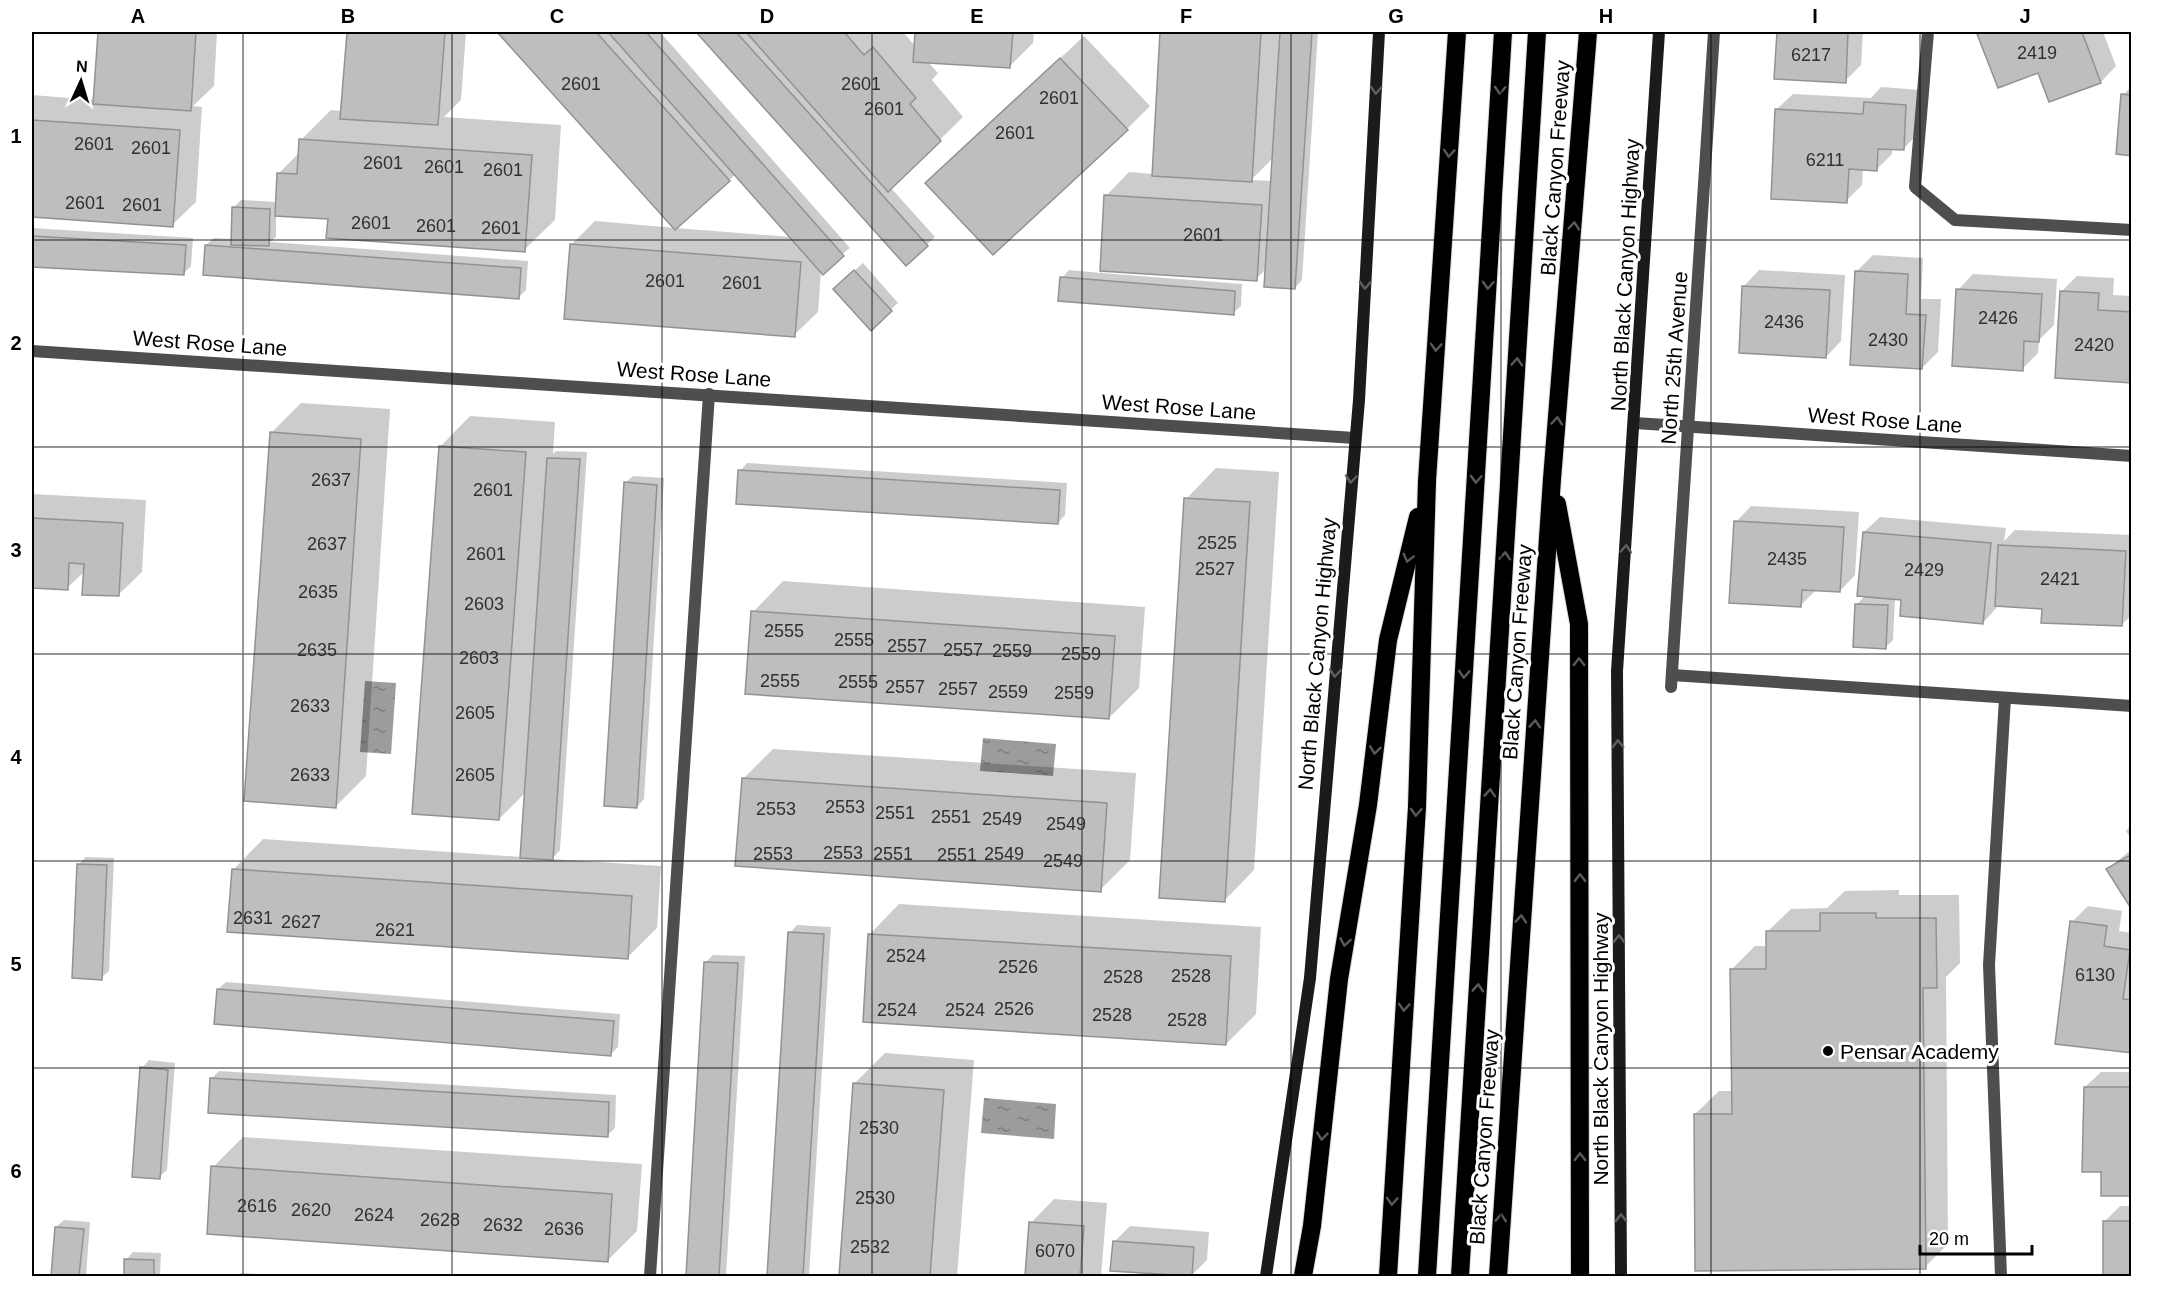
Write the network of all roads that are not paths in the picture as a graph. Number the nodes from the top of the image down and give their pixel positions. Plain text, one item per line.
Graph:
1 (1379, 32) edge
2 (1457, 32) edge
3 (1503, 32) edge
4 (1537, 32) edge
5 (1588, 32) edge
6 (1659, 32) edge
7 (1714, 32) edge
8 (1928, 32) edge
9 (2132, 230) edge
10 (32, 351) edge
11 (710, 394) junction
12 (1635, 423) junction
13 (1690, 427) junction
14 (1355, 438) junction
15 (2132, 456) edge
16 (1552, 479) junction
17 (1427, 481) junction
18 (2005, 698) junction
19 (2132, 706) edge
20 (650, 1276) edge
21 (1266, 1276) edge
22 (1303, 1276) edge
23 (1388, 1276) edge
24 (1427, 1276) edge
25 (1460, 1276) edge
26 (1498, 1276) edge
27 (1580, 1276) edge
28 (1621, 1276) edge
29 (2001, 1276) edge

1 -> 14 main road, North Black Canyon Highway
2 -> 17 highway
3 -> 24 highway
25 -> 4 highway
16 -> 5 highway, Black Canyon Freeway
6 - 12 main road, North Black Canyon Highway
7 - 13 street, North 25th Avenue
8 - 9 street
10 - 11 street, West Rose Lane
11 - 14 street, West Rose Lane
11 - 20 street
12 - 13 street, West Rose Lane
28 -> 12 main road, North Black Canyon Highway
13 - 15 street, West Rose Lane
13 - 18 street, North 25th Avenue
14 -> 21 main road, North Black Canyon Highway
26 -> 16 highway, Black Canyon Freeway
27 -> 16 highway
17 -> 22 highway
17 -> 23 highway
18 - 19 street
18 - 29 street

